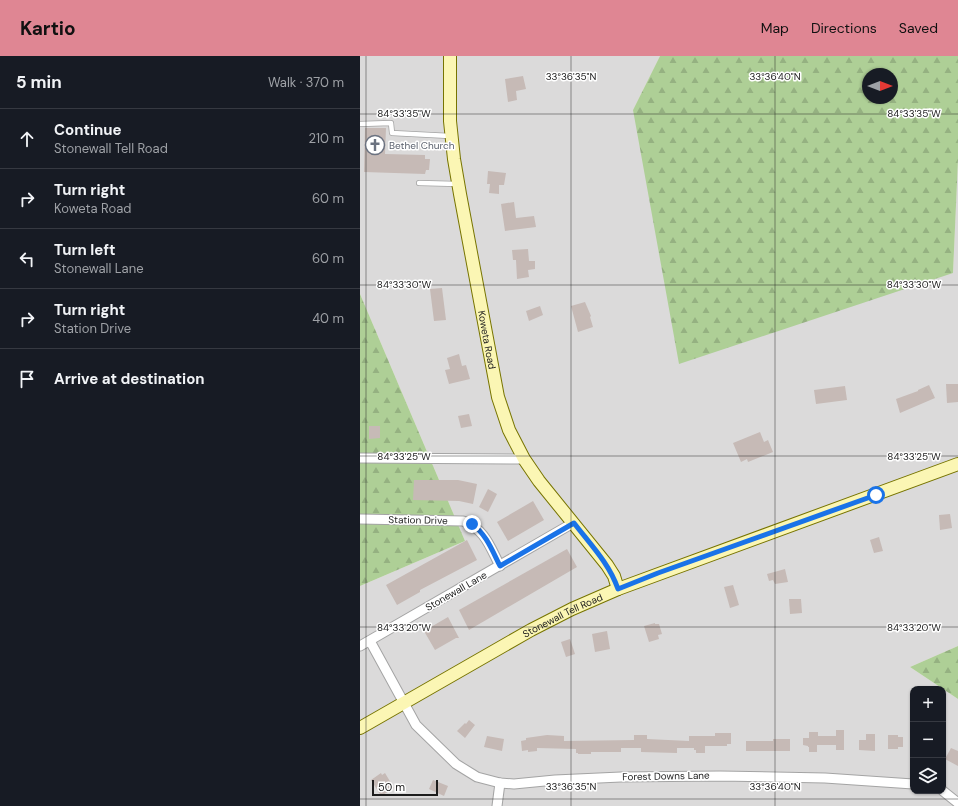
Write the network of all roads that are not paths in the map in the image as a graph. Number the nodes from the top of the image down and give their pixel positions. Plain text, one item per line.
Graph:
1 (450, 56) edge
2 (360, 124) edge
3 (452, 136) junction
4 (419, 183) dead end
5 (458, 184) junction
6 (360, 458) edge
7 (524, 459) junction
8 (958, 464) edge
9 (360, 519) edge
10 (574, 523) junction
11 (500, 566) junction
12 (618, 589) junction
13 (370, 640) junction
14 (360, 646) edge
15 (404, 702) junction
16 (360, 728) edge
17 (500, 783) junction
18 (910, 784) edge
19 (946, 793) edge
20 (958, 803) edge
21 (497, 806) edge

1 - 3 street, Koweta Road
2 - 3 lane
3 - 5 street, Koweta Road
4 - 5 lane
5 - 7 street, Koweta Road
6 - 7 street
7 - 10 street, Koweta Road
8 - 12 street, Stonewall Tell Road
9 - 11 street, Station Drive
10 - 11 street, Stonewall Lane
10 - 12 street, Koweta Road
11 - 13 street, Stonewall Lane
12 - 15 street, Stonewall Tell Road
13 - 14 street, Stonewall Lane
13 - 15 street, Forest Downs Lane
15 - 16 street, Stonewall Tell Road
15 - 17 street, Forest Downs Lane
17 - 18 street, Forest Downs Lane
17 - 21 street
19 - 20 street

